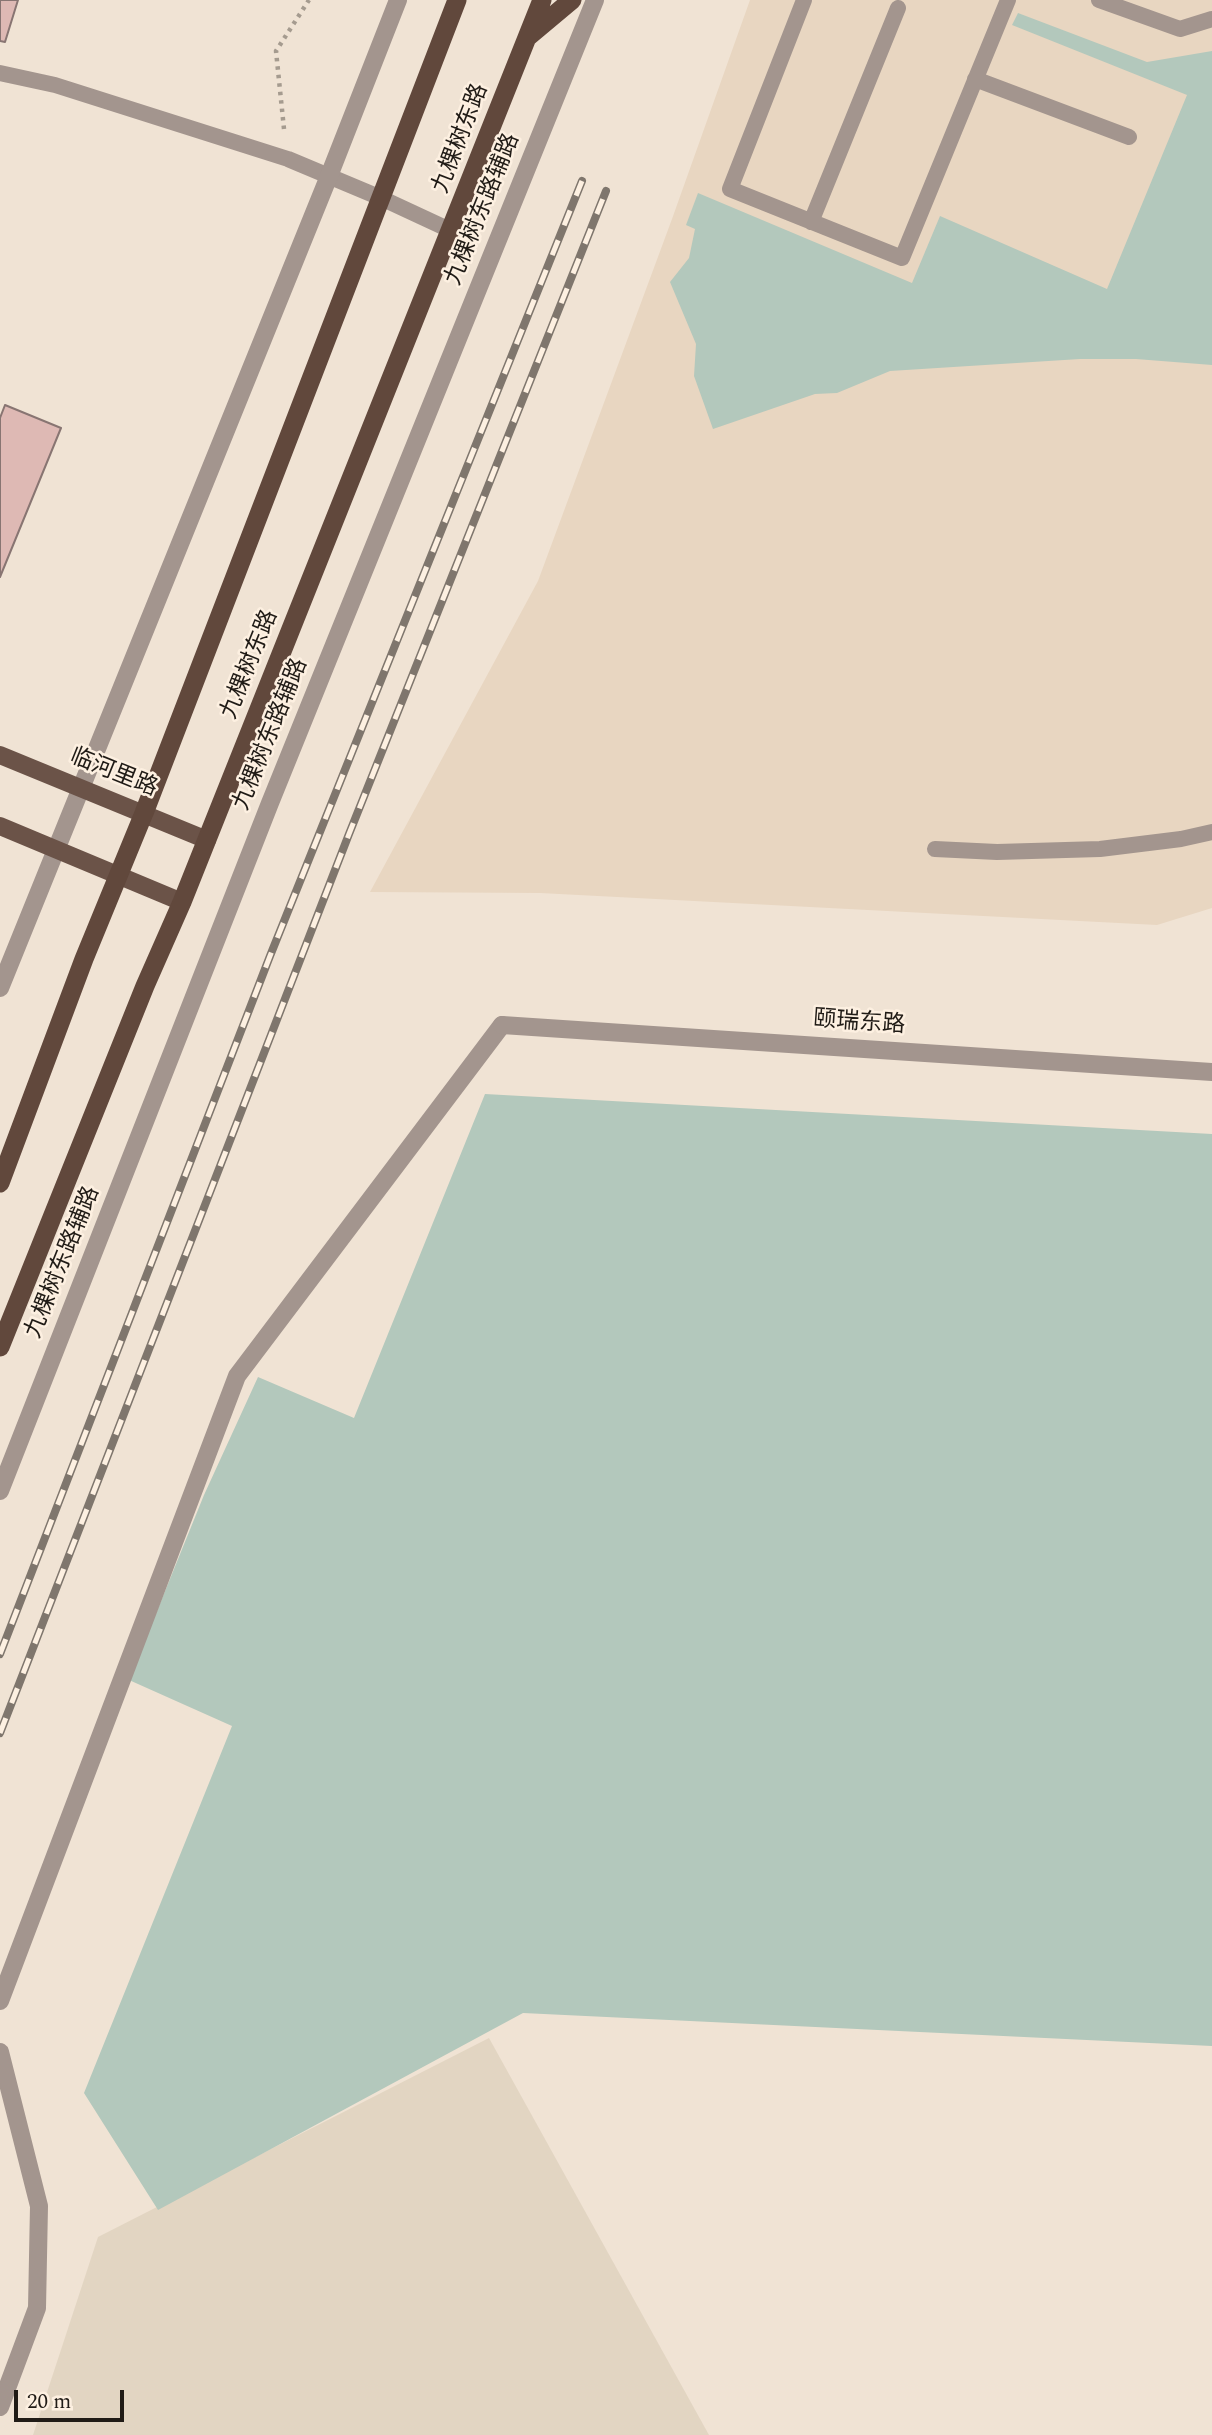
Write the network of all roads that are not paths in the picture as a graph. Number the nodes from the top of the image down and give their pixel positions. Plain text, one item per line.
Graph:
1 (398, 0) edge
2 (457, 0) edge
3 (542, 0) edge
4 (572, 0) edge
5 (595, 0) edge
6 (804, 0) edge
7 (1008, 0) edge
8 (1099, 0) edge
9 (898, 8) dead end
10 (1212, 19) edge
11 (528, 37) junction
12 (0, 73) edge
13 (975, 79) junction
14 (1129, 137) dead end
15 (329, 176) junction
16 (381, 198) junction
17 (811, 222) junction
18 (452, 231) junction
19 (0, 755) edge
20 (82, 788) junction
21 (144, 813) junction
22 (0, 826) edge
23 (1212, 832) edge
24 (207, 840) junction
25 (55, 849) junction
26 (935, 849) dead end
27 (118, 875) junction
28 (182, 902) junction
29 (0, 988) edge
30 (1212, 1072) edge
31 (0, 1183) edge
32 (0, 1347) edge
33 (0, 1491) edge
34 (0, 2001) edge
35 (0, 2052) edge
36 (0, 2407) edge

1 - 15 street
2 - 16 highway, 九棵树东路
3 - 11 highway, 九棵树东路
4 - 11 highway
5 - 33 street, 九棵树东路辅路
6 - 17 lane
7 - 13 lane
8 - 10 lane
9 - 17 lane
11 - 18 highway, 九棵树东路
12 - 15 lane
13 - 14 lane
13 - 17 lane
15 - 16 lane
15 - 20 street
16 - 18 lane
16 - 21 highway, 九棵树东路
18 - 24 highway, 九棵树东路
19 - 20 main road, 临河里路
20 - 21 main road, 临河里路
20 - 25 street
21 - 24 main road, 临河里路
21 - 27 highway, 九棵树东路
22 - 25 main road
23 - 26 lane
24 - 28 highway, 九棵树东路
25 - 27 main road
25 - 29 street
27 - 28 main road
27 - 31 highway, 九棵树东路
28 - 32 highway, 九棵树东路
30 - 34 street, 颐瑞东路
35 - 36 street

